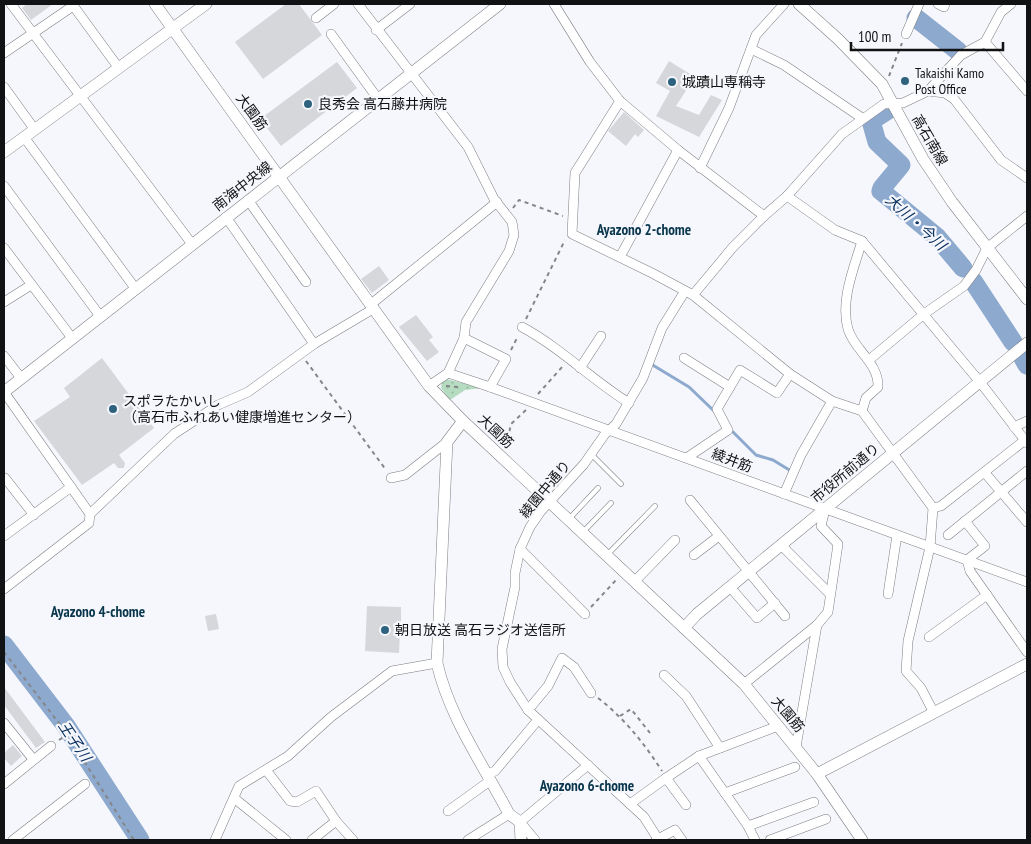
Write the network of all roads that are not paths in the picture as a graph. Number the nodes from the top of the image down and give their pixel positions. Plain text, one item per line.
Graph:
1 (11, 4) edge
2 (156, 4) edge
3 (206, 4) edge
4 (334, 4) edge
5 (358, 4) edge
6 (410, 4) edge
7 (500, 4) edge
8 (554, 4) edge
9 (784, 4) edge
10 (799, 4) edge
11 (919, 4) edge
12 (938, 4) edge
13 (946, 4) edge
14 (1011, 4) edge
15 (72, 5) edge
16 (316, 18) dead end
17 (172, 28) junction
18 (376, 30) junction
19 (33, 33) junction
20 (330, 34) dead end
21 (906, 34) road end
22 (985, 42) junction
23 (751, 49) junction
24 (4, 52) edge
25 (118, 67) junction
26 (410, 74) junction
27 (4, 87) edge
28 (1026, 87) edge
29 (928, 91) junction
30 (80, 96) junction
31 (378, 99) junction
32 (620, 101) junction
33 (892, 103) junction
34 (862, 118) junction
35 (35, 130) junction
36 (24, 138) junction
37 (678, 150) junction
38 (4, 152) edge
39 (700, 168) junction
40 (279, 177) junction
41 (1027, 178) edge
42 (4, 186) edge
43 (788, 196) junction
44 (248, 200) junction
45 (497, 202) junction
46 (764, 216) junction
47 (226, 217) junction
48 (1026, 219) edge
49 (862, 241) junction
50 (192, 244) junction
51 (987, 248) junction
52 (5, 254) edge
53 (620, 257) junction
54 (306, 282) dead end
55 (31, 285) junction
56 (135, 288) junction
57 (689, 293) junction
58 (1027, 299) edge
59 (4, 302) edge
60 (372, 307) junction
61 (924, 314) junction
62 (100, 316) junction
63 (522, 327) road end
64 (601, 336) dead end
65 (72, 338) junction
66 (464, 338) junction
67 (1027, 343) edge
68 (314, 344) junction
69 (4, 356) edge
70 (684, 358) dead end
71 (868, 360) junction
72 (580, 368) junction
73 (448, 373) junction
74 (790, 374) junction
75 (21, 378) junction
76 (980, 382) junction
77 (429, 386) junction
78 (490, 387) junction
79 (730, 387) junction
80 (4, 392) edge
81 (832, 401) junction
82 (629, 403) junction
83 (862, 411) junction
84 (463, 421) junction
85 (1027, 421) edge
86 (1014, 427) junction
87 (611, 429) junction
88 (447, 442) junction
89 (1026, 442) edge
90 (591, 454) junction
91 (892, 454) junction
92 (688, 457) junction
93 (1027, 470) edge
94 (985, 473) junction
95 (5, 478) dead end
96 (391, 478) road end
97 (620, 484) dead end
98 (71, 487) junction
99 (598, 488) dead end
100 (1001, 492) junction
101 (784, 494) junction
102 (690, 500) dead end
103 (550, 501) junction
104 (611, 503) dead end
105 (655, 506) dead end
106 (933, 508) junction
107 (826, 509) junction
108 (90, 514) junction
109 (34, 515) junction
110 (569, 519) junction
111 (965, 521) junction
112 (1027, 522) edge
113 (583, 532) junction
114 (897, 535) junction
115 (948, 535) dead end
116 (4, 536) edge
117 (719, 536) junction
118 (675, 540) dead end
119 (781, 545) junction
120 (930, 546) junction
121 (520, 549) junction
122 (607, 555) junction
123 (694, 555) dead end
124 (967, 560) junction
125 (750, 571) junction
126 (635, 582) junction
127 (1027, 582) edge
128 (730, 587) junction
129 (4, 589) edge
130 (830, 594) junction
131 (888, 594) dead end
132 (987, 595) junction
133 (775, 603) junction
134 (585, 614) road end
135 (784, 616) dead end
136 (817, 625) junction
137 (684, 628) junction
138 (929, 636) dead end
139 (1027, 652) edge
140 (437, 662) junction
141 (1027, 664) edge
142 (664, 675) dead end
143 (744, 684) junction
144 (591, 693) road end
145 (528, 710) junction
146 (934, 713) junction
147 (537, 721) junction
148 (5, 726) edge
149 (778, 726) junction
150 (51, 746) dead end
151 (796, 747) junction
152 (720, 748) junction
153 (699, 756) junction
154 (33, 759) junction
155 (588, 765) junction
156 (795, 767) dead end
157 (266, 770) junction
158 (817, 774) junction
159 (490, 777) junction
160 (666, 778) junction
161 (70, 782) dead end
162 (4, 784) edge
163 (85, 784) dead end
164 (76, 790) junction
165 (725, 793) junction
166 (234, 798) junction
167 (814, 802) dead end
168 (630, 804) junction
169 (686, 805) dead end
170 (36, 809) dead end
171 (448, 811) dead end
172 (509, 814) junction
173 (42, 817) junction
174 (826, 819) dead end
175 (336, 821) junction
176 (520, 822) junction
177 (748, 826) junction
178 (13, 840) edge
179 (215, 840) edge
180 (286, 840) edge
181 (312, 840) edge
182 (353, 840) edge
183 (468, 840) edge
184 (520, 840) edge
185 (534, 840) edge
186 (657, 840) edge
187 (682, 840) edge
188 (755, 840) edge
189 (770, 840) edge
190 (860, 840) edge

1 - 19 street
2 - 17 street, 大園筋
3 - 17 street
4 - 16 street
5 - 18 street
6 - 18 street
7 - 26 street, 南海中央線
8 - 32 street
9 - 23 street
10 - 33 street, 高石南線
11 - 21 street
12 - 13 street
14 - 22 street
15 - 19 street
15 - 25 street
17 - 25 street
17 - 40 street, 大園筋
18 - 26 street
19 - 24 street
19 - 30 street
20 - 31 street
22 - 28 street
22 - 29 street
23 - 34 street
23 - 39 street
25 - 30 street
26 - 31 street, 南海中央線
26 - 45 street
27 - 35 street
29 - 33 street, 綾園中通り
29 - 41 street
30 - 35 street
30 - 50 street
31 - 40 street, 南海中央線
32 - 37 street
32 - 53 street
33 - 34 street, 綾園中通り
33 - 51 street, 高石南線
34 - 43 street, 綾園中通り
35 - 36 street
36 - 38 street
36 - 56 street
37 - 39 street
37 - 53 street
39 - 46 street
40 - 44 street, 南海中央線
40 - 60 street, 大園筋
42 - 62 street
43 - 46 street, 綾園中通り
43 - 49 street
44 - 47 street, 南海中央線
44 - 54 street
45 - 60 street
45 - 66 street
46 - 57 street, 綾園中通り
47 - 50 street, 南海中央線
47 - 68 street
48 - 51 street
49 - 61 street
49 - 71 street
50 - 56 street, 南海中央線
51 - 58 street, 高石南線
51 - 61 street
52 - 55 street
53 - 57 street
55 - 59 street
55 - 65 street
56 - 62 street, 南海中央線
57 - 74 street
57 - 82 street, 綾園中通り
60 - 68 street
60 - 77 street, 大園筋
61 - 71 street
61 - 76 street
62 - 65 street, 南海中央線
63 - 72 street
64 - 72 street
65 - 75 street, 南海中央線
66 - 73 street
66 - 78 street
67 - 76 street, 市役所前通り
68 - 108 street
69 - 75 street
70 - 79 street
71 - 83 street
72 - 82 street
73 - 77 street
73 - 78 street, 綾井筋
74 - 79 street
74 - 81 street
75 - 80 street, 南海中央線
76 - 86 street
76 - 91 street, 市役所前通り
77 - 84 street, 大園筋
78 - 87 street, 綾井筋
79 - 92 street
80 - 98 street
81 - 83 street
81 - 101 street
82 - 87 street, 綾園中通り
83 - 91 street
84 - 88 street
84 - 103 street, 大園筋
85 - 86 street
86 - 89 street
87 - 90 street, 綾園中通り
87 - 92 street, 綾井筋
88 - 96 street
88 - 140 street
89 - 94 street
90 - 97 lane
90 - 103 street, 綾園中通り
91 - 106 street
91 - 107 street, 市役所前通り
92 - 101 street, 綾井筋
93 - 100 street
94 - 100 street
94 - 106 street
95 - 109 street
98 - 108 street
98 - 109 street
99 - 110 lane
100 - 111 street
100 - 112 street
101 - 107 street, 綾井筋
102 - 117 street
103 - 110 street, 大園筋
103 - 121 street, 綾園中通り
104 - 113 lane
105 - 122 lane
106 - 120 street
107 - 114 street, 綾井筋
107 - 119 street, 市役所前通り
107 - 130 street
108 - 129 street
109 - 116 street
110 - 113 street, 大園筋
111 - 115 street
111 - 124 street
113 - 122 street, 大園筋
114 - 120 street, 綾井筋
114 - 131 street
117 - 123 street
117 - 125 street
118 - 126 street
119 - 125 street, 市役所前通り
119 - 130 street
120 - 124 street, 綾井筋
120 - 146 street
121 - 134 street
121 - 145 street, 綾園中通り
122 - 126 street, 大園筋
124 - 127 street, 綾井筋
124 - 132 street
125 - 128 street, 市役所前通り
125 - 133 street
126 - 137 street, 大園筋
128 - 133 street
128 - 137 street, 市役所前通り
130 - 136 street
132 - 138 street
132 - 139 street
133 - 135 street
136 - 143 street
136 - 151 street
137 - 143 street, 大園筋
140 - 157 street
140 - 159 street
141 - 146 street
142 - 152 street
143 - 149 street, 大園筋
144 - 145 street
145 - 147 street, 綾園中通り
146 - 158 street
147 - 155 street, 綾園中通り
147 - 159 street
148 - 154 street
149 - 151 street, 大園筋
149 - 152 street
150 - 154 street
151 - 158 street, 大園筋
152 - 153 street
153 - 160 street
153 - 165 street
154 - 162 street
155 - 168 street, 綾園中通り
155 - 176 street
156 - 165 street
157 - 166 street
157 - 175 street
158 - 190 street, 大園筋
159 - 171 street
159 - 172 street
160 - 168 street
160 - 169 street
161 - 164 street
163 - 164 street
164 - 173 street
165 - 177 street
166 - 179 street
166 - 180 street
167 - 177 street
168 - 186 street, 綾園中通り
170 - 173 street
172 - 176 street
172 - 183 street
173 - 178 street
174 - 189 street
175 - 181 street
175 - 182 street
176 - 184 street
176 - 185 street
177 - 188 street
186 - 187 street

